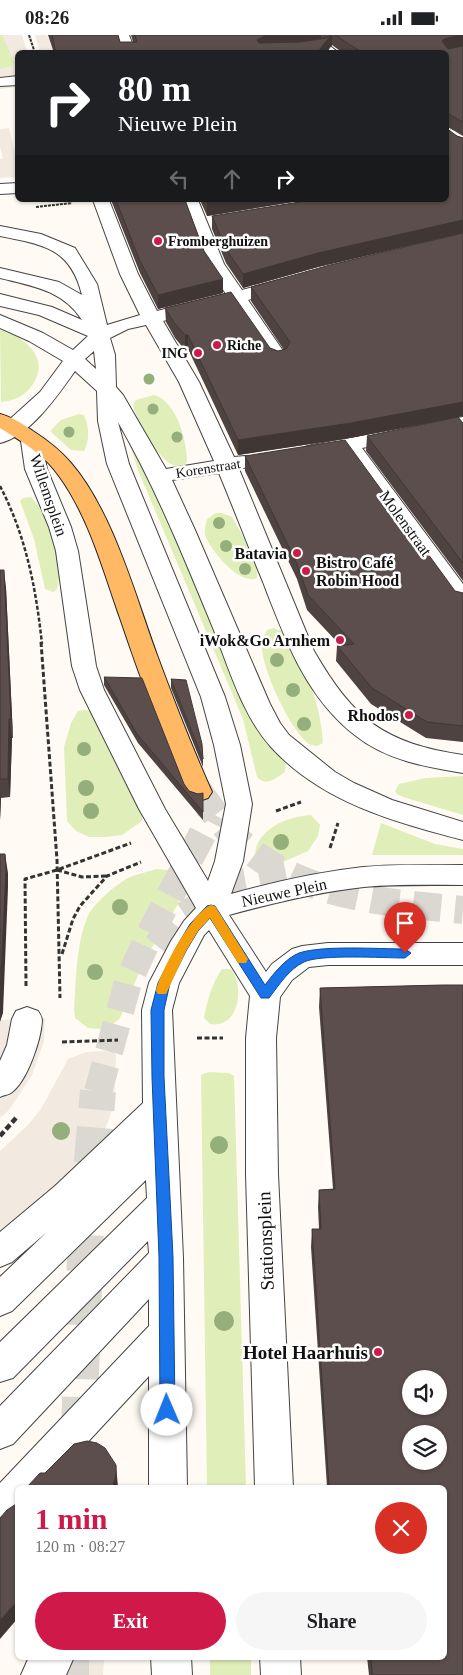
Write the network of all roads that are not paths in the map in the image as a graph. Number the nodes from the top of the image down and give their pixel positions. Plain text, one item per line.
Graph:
1 (122, 35) edge
2 (305, 41) edge
3 (326, 49) edge
4 (128, 50) edge
5 (15, 80) edge
6 (0, 82) edge
7 (15, 188) edge
8 (0, 189) edge
9 (102, 202) edge
10 (191, 202) edge
11 (218, 221) edge
12 (199, 224) junction
13 (0, 231) edge
14 (0, 245) edge
15 (0, 258) edge
16 (80, 270) junction
17 (0, 273) edge
18 (307, 277) edge
19 (0, 284) edge
20 (237, 297) junction
21 (0, 300) edge
22 (95, 308) junction
23 (144, 320) junction
24 (0, 321) edge
25 (102, 335) junction
26 (278, 357) edge
27 (74, 359) junction
28 (106, 387) junction
29 (463, 423) edge
30 (11, 431) edge
31 (350, 446) junction
32 (291, 455) edge
33 (262, 459) edge
34 (227, 465) junction
35 (159, 476) junction
36 (463, 600) edge
37 (463, 764) edge
38 (199, 791) tunnel mouth
39 (463, 831) edge
40 (463, 875) edge
41 (211, 909) junction
42 (463, 954) edge
43 (265, 995) junction
44 (27, 1019) road end
45 (0, 1083) edge
46 (160, 1107) junction
47 (161, 1145) junction
48 (163, 1204) junction
49 (0, 1252) edge
50 (166, 1257) junction
51 (0, 1300) edge
52 (166, 1333) junction
53 (0, 1366) edge
54 (0, 1432) edge
55 (23, 1485) edge
56 (168, 1485) edge
57 (274, 1485) edge
58 (15, 1494) edge
59 (0, 1509) edge
60 (52, 1660) edge
61 (171, 1660) edge
62 (280, 1660) edge
63 (41, 1675) edge
64 (172, 1675) edge
65 (281, 1675) edge

1 - 4 street
2 - 3 street
5 - 6 street
7 - 8 street
9 - 23 street
10 - 12 street
11 - 12 street
12 - 20 street
13 - 16 street
14 - 16 street
15 - 22 street
16 - 22 street
17 - 25 street
18 - 20 street
19 - 25 street
20 - 23 street
20 - 26 street
21 - 25 street
22 - 25 street
23 - 25 street
23 - 34 street
24 - 27 street
25 - 27 street
25 - 28 street
27 - 28 street
27 - 30 street
28 - 35 street
28 - 41 street
29 - 31 street
30 - 38 main road, Willemsplein
30 - 41 street, Willemsplein
31 - 32 street
31 - 36 street, Molenstraat
33 - 34 street, Korenstraat
34 - 35 street, Korenstraat
34 - 37 street
35 - 39 street
40 - 41 street, Nieuwe Plein
41 - 43 street
41 - 46 street
42 - 43 street
43 - 57 street, Stationsplein
44 - 45 street
46 - 47 street
46 - 49 street
47 - 48 street
47 - 51 street
48 - 50 street
48 - 53 street
50 - 52 street
50 - 54 street
52 - 55 street
52 - 56 street
58 - 59 street
60 - 63 street
61 - 64 street
62 - 65 street

